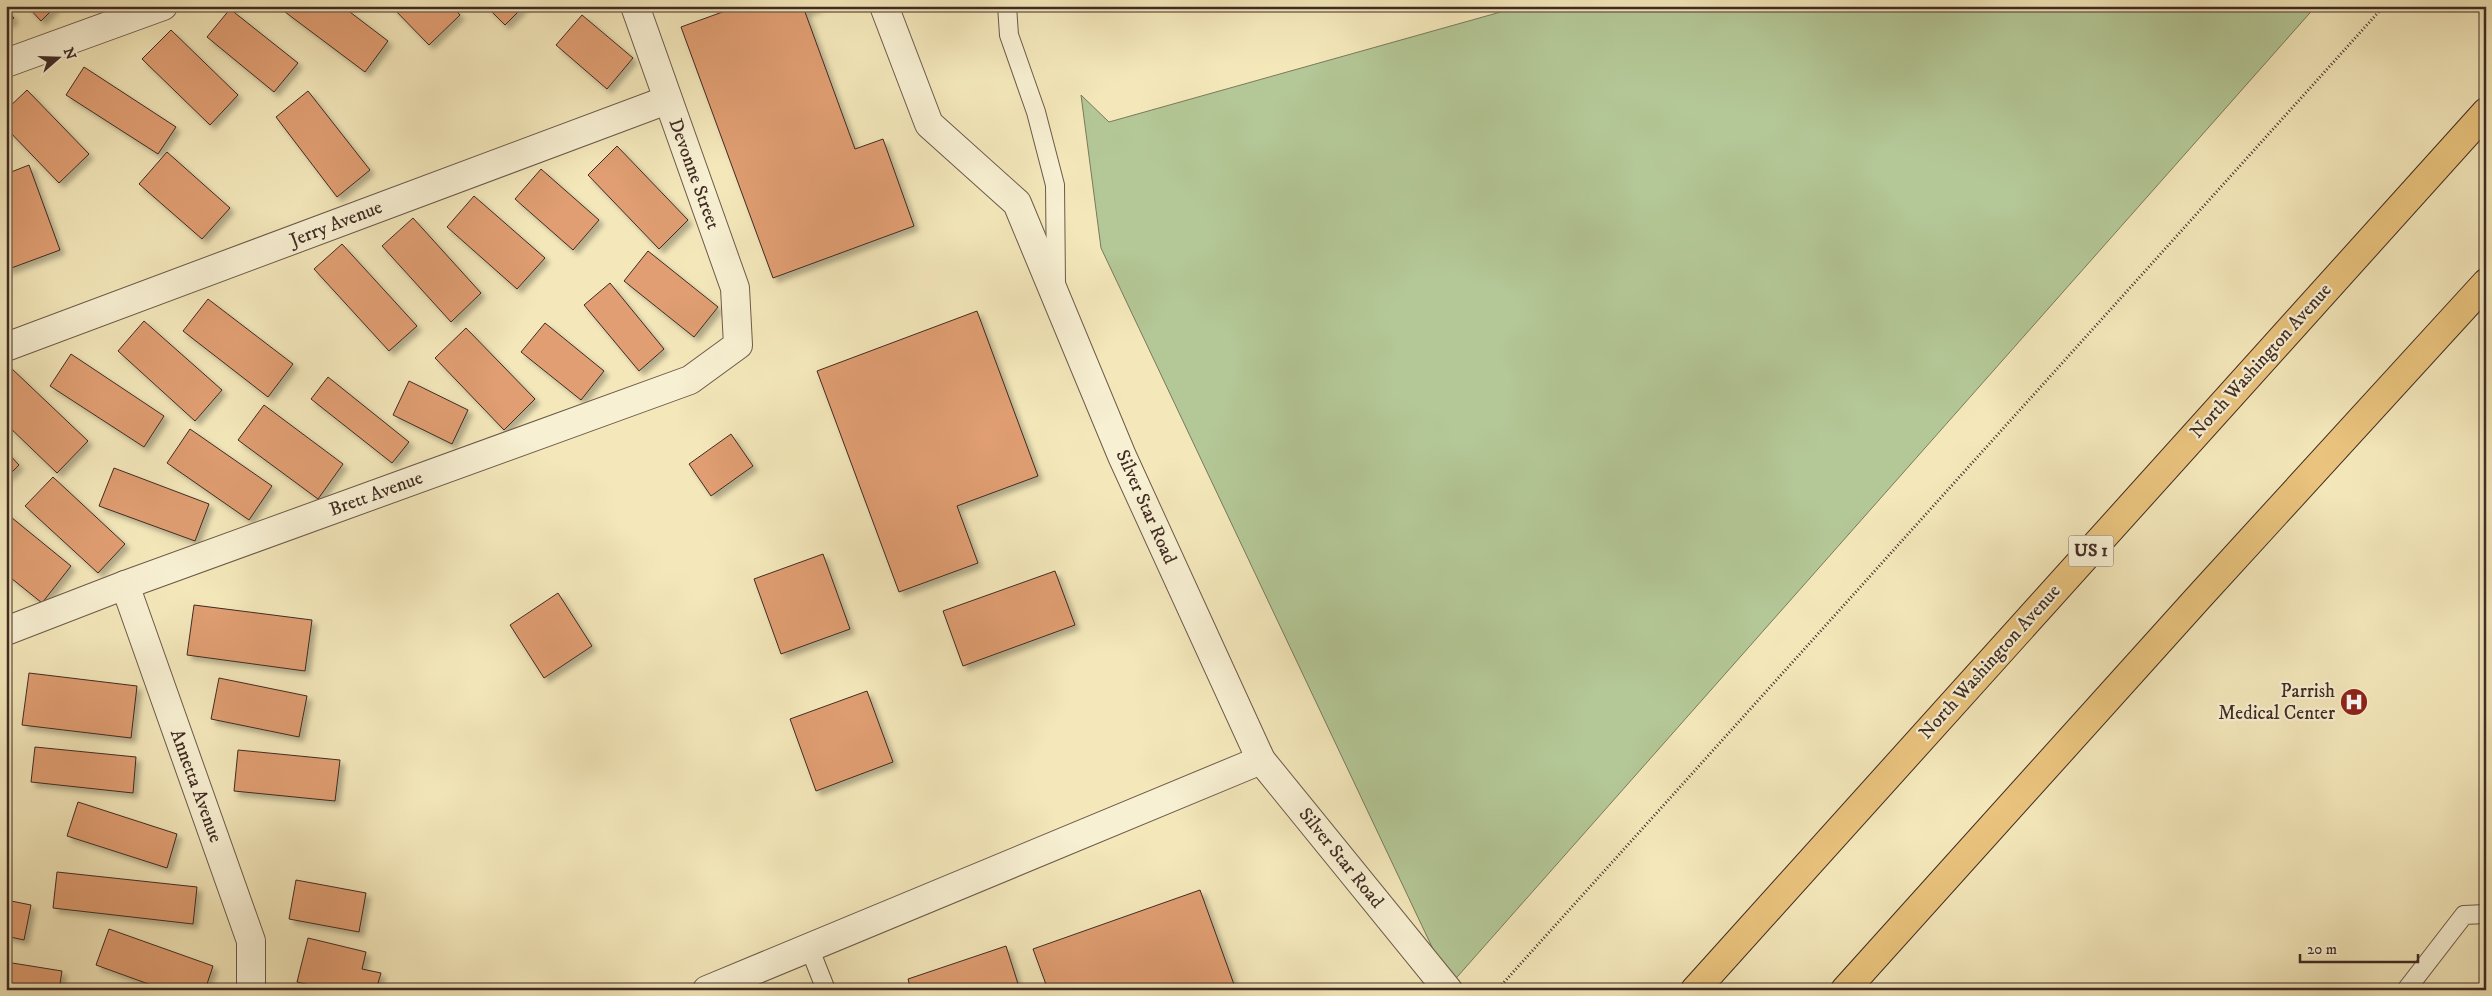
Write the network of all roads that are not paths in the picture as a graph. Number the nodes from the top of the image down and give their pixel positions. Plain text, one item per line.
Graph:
1 (163, 6) edge
2 (635, 6) edge
3 (884, 6) edge
4 (1007, 6) edge
5 (6, 63) edge
6 (667, 100) junction
7 (2486, 112) edge
8 (2486, 283) edge
9 (1056, 297) junction
10 (738, 345) joint
11 (6, 347) edge
12 (124, 585) junction
13 (6, 631) edge
14 (1262, 760) junction
15 (2486, 914) edge
16 (809, 947) junction
17 (251, 990) edge
18 (706, 990) edge
19 (826, 990) edge
20 (1448, 990) edge
21 (1695, 990) edge
22 (1845, 990) edge
23 (2406, 990) edge

1 - 5 street
2 - 6 street, Devonne Street
3 - 9 street, Silver Star Road
4 - 9 lane
6 - 10 street, Devonne Street
6 - 11 street, Jerry Avenue
7 - 21 main road, North Washington Avenue / US 1
8 - 22 main road
9 - 14 street, Silver Star Road
10 - 12 street, Brett Avenue
12 - 13 street, Brett Avenue
12 - 17 street, Annetta Avenue
14 - 16 street
14 - 20 street, Silver Star Road
15 - 23 lane
16 - 18 street
16 - 19 lane

